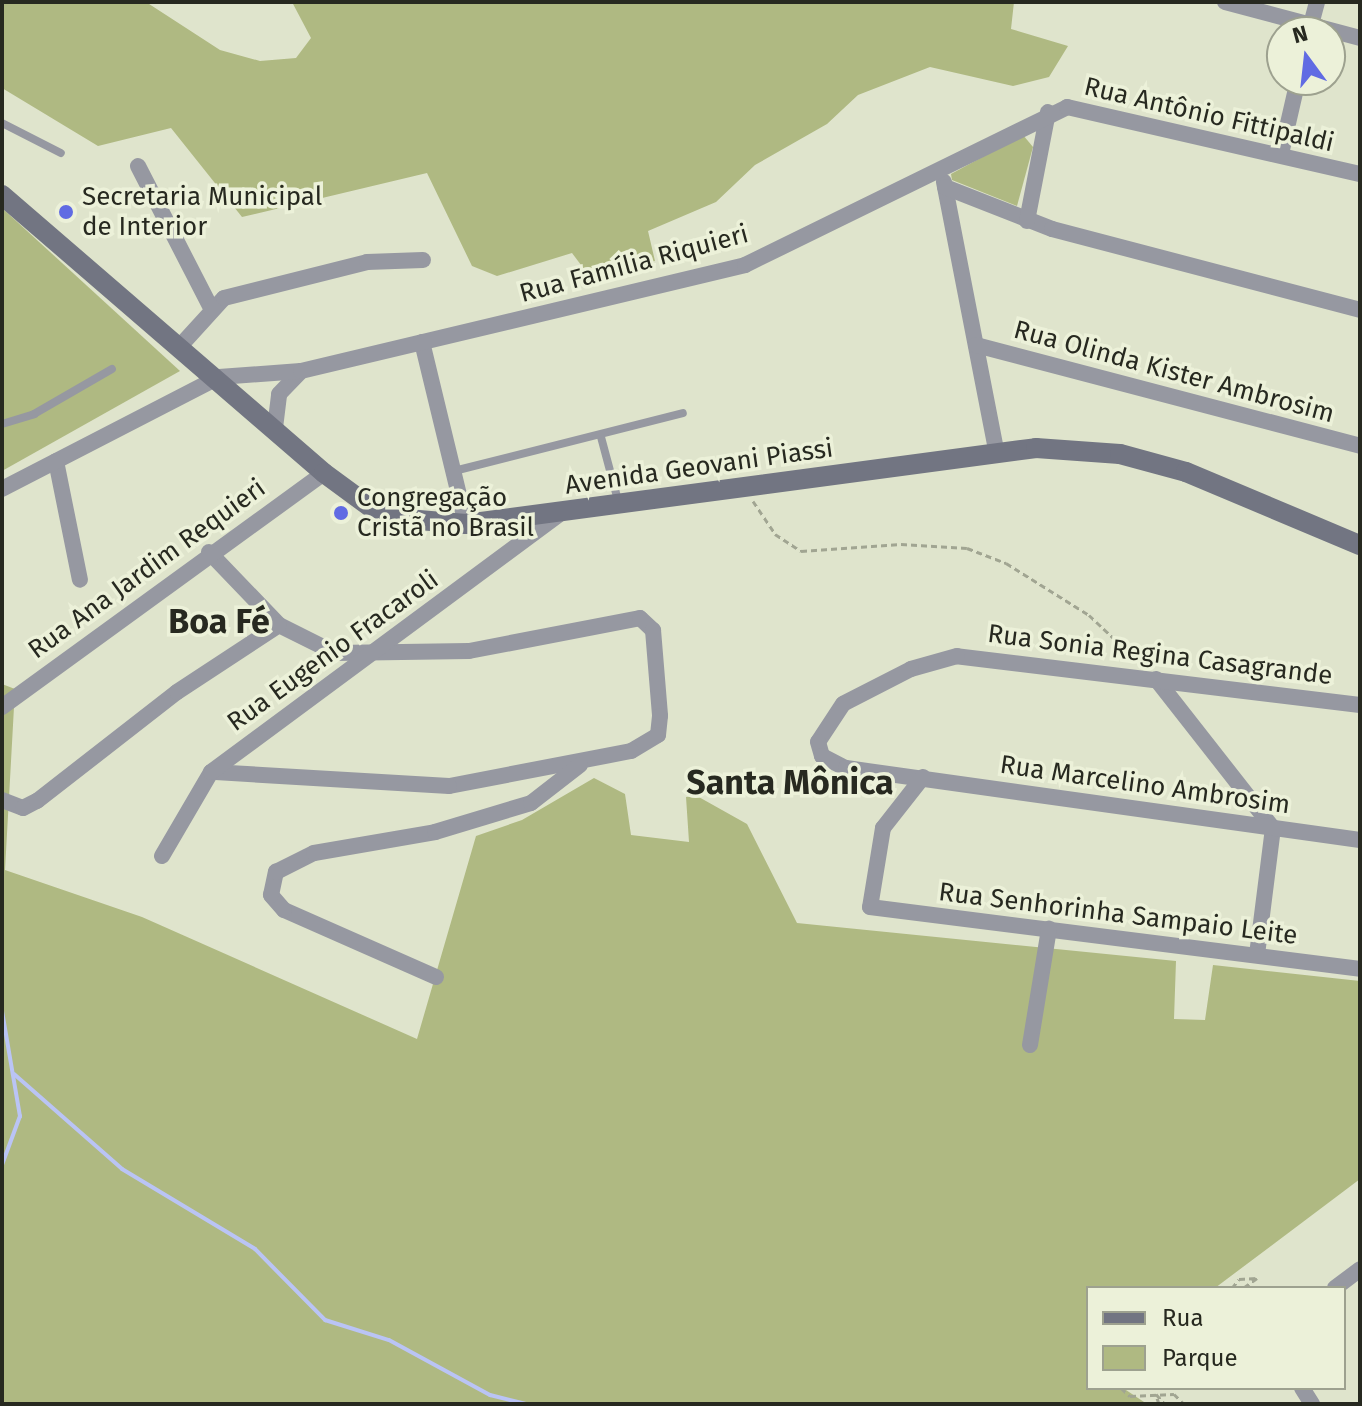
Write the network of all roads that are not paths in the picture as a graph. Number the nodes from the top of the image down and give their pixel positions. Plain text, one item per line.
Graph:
1 (1225, 2) edge
2 (1269, 16) edge
3 (1294, 96) edge
4 (1048, 112) junction
5 (2, 123) edge
6 (61, 153) dead end
7 (1281, 154) junction
8 (138, 166) dead end
9 (941, 169) junction
10 (1360, 174) edge
11 (945, 187) junction
12 (2, 196) edge
13 (1027, 221) junction
14 (423, 260) dead end
15 (210, 306) junction
16 (1360, 310) edge
17 (422, 342) junction
18 (182, 344) junction
19 (976, 345) junction
20 (112, 369) dead end
21 (301, 371) junction
22 (219, 377) junction
23 (683, 413) dead end
24 (2, 424) edge
25 (275, 428) junction
26 (601, 437) junction
27 (1360, 446) edge
28 (996, 450) junction
29 (56, 461) junction
30 (454, 471) junction
31 (324, 473) junction
32 (2, 489) edge
33 (620, 504) junction
34 (562, 512) junction
35 (466, 524) junction
36 (1360, 545) edge
37 (209, 552) junction
38 (80, 580) dead end
39 (279, 625) junction
40 (368, 658) junction
41 (1156, 679) junction
42 (1360, 705) edge
43 (2, 707) edge
44 (583, 763) junction
45 (211, 772) junction
46 (923, 777) junction
47 (2, 800) edge
48 (1273, 828) junction
49 (1360, 840) edge
50 (162, 856) dead end
51 (1049, 929) junction
52 (1257, 955) junction
53 (1360, 969) edge
54 (436, 977) dead end
55 (1030, 1045) dead end
56 (1360, 1269) edge
57 (1338, 1286) edge

1 - 2 street
3 - 7 street
4 - 7 street, Rua Antônio Fittipaldi
4 - 9 street, Rua Família Riquieri
4 - 13 street
5 - 6 lane
7 - 10 street, Rua Antônio Fittipaldi
8 - 15 street
9 - 11 street
9 - 17 street, Rua Família Riquieri
11 - 13 street
11 - 19 street
12 - 18 main road, Avenida Geovani Piassi
13 - 16 street
14 - 15 street
15 - 18 street
17 - 21 street, Rua Família Riquieri
17 - 30 street
18 - 22 main road, Avenida Geovani Piassi
19 - 27 street, Rua Olinda Kister Ambrosim
19 - 28 street
20 - 24 lane
21 - 22 street, Rua Família Riquieri
21 - 25 street
22 - 25 main road, Avenida Geovani Piassi
22 - 29 street
23 - 26 lane
25 - 31 main road, Avenida Geovani Piassi
26 - 30 lane
26 - 33 lane
28 - 33 main road, Avenida Geovani Piassi
28 - 36 main road, Avenida Geovani Piassi
29 - 32 street
29 - 38 street
30 - 35 street
31 - 35 main road, Avenida Geovani Piassi
31 - 37 street, Rua Ana Jardim Requieri
33 - 34 main road, Avenida Geovani Piassi
34 - 35 main road, Avenida Geovani Piassi
34 - 40 street, Rua Eugenio Fracaroli
37 - 39 street
37 - 43 street, Rua Ana Jardim Requieri
39 - 40 street
39 - 47 street
40 - 44 street
40 - 45 street, Rua Eugenio Fracaroli
41 - 42 street, Rua Sonia Regina Casagrande
41 - 46 street, Rua Sonia Regina Casagrande
41 - 48 street
44 - 45 street
44 - 54 street
45 - 50 street, Rua Eugenio Fracaroli
46 - 48 street, Rua Marcelino Ambrosim
46 - 51 street, Rua Senhorinha Sampaio Leite
48 - 49 street, Rua Marcelino Ambrosim
48 - 52 street
51 - 52 street, Rua Senhorinha Sampaio Leite
51 - 55 street
52 - 53 street, Rua Senhorinha Sampaio Leite
56 - 57 street

